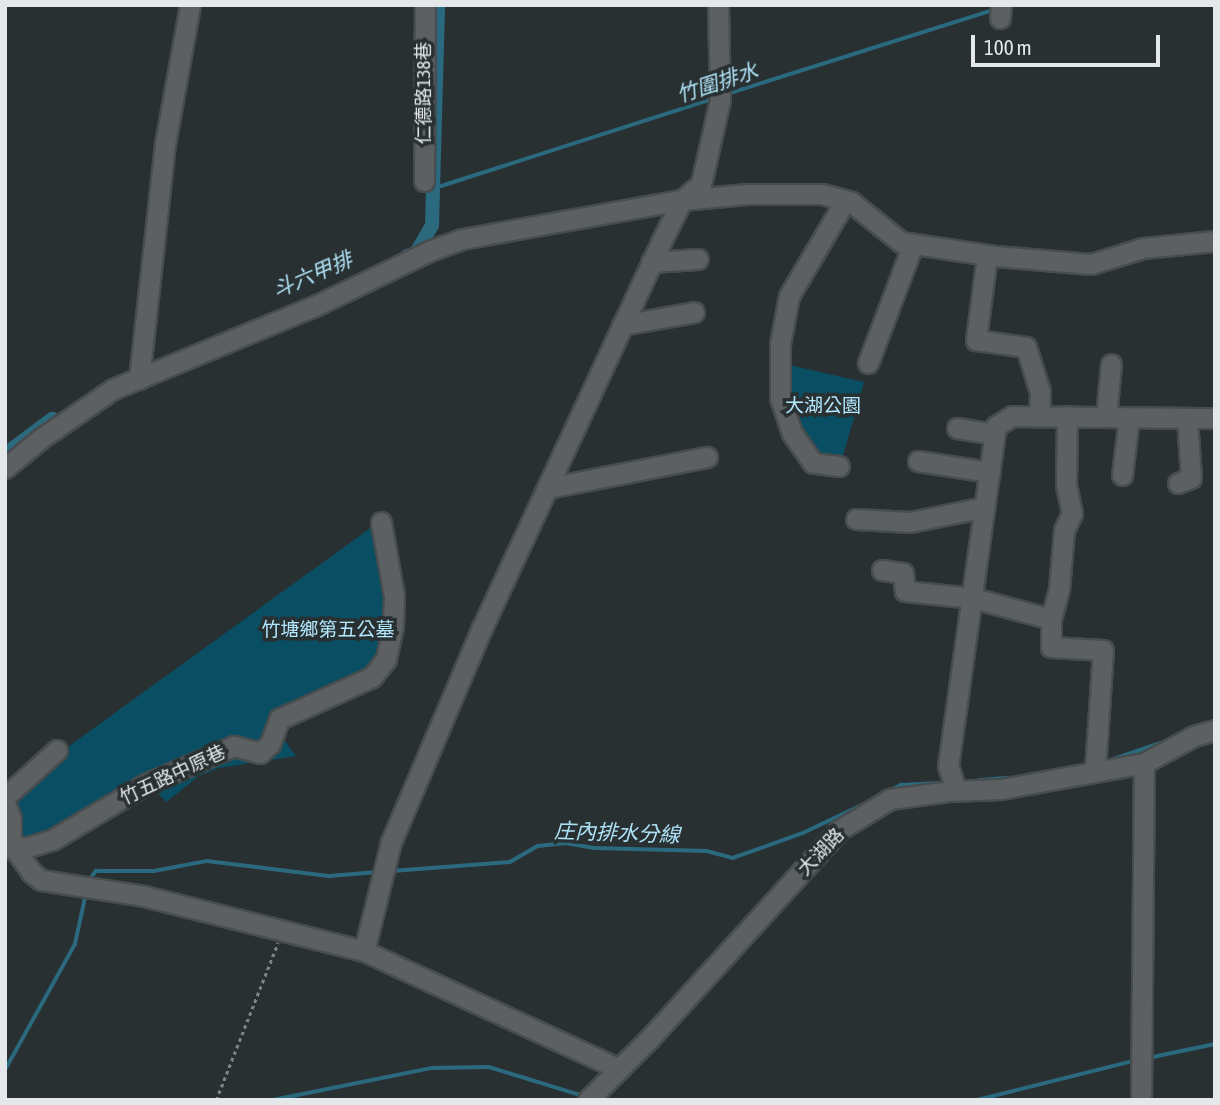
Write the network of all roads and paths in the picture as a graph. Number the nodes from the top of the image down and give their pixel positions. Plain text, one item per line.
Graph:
1 (190, 5) edge
2 (425, 5) edge
3 (718, 5) edge
4 (424, 181) dead end
5 (682, 200) junction
6 (845, 201) junction
7 (1215, 241) edge
8 (913, 244) junction
9 (987, 255) junction
10 (698, 259) dead end
11 (651, 262) junction
12 (694, 312) dead end
13 (622, 325) junction
14 (868, 363) dead end
15 (1111, 364) dead end
16 (139, 379) junction
17 (1039, 416) junction
18 (1067, 416) junction
19 (1106, 417) junction
20 (1129, 417) junction
21 (1187, 418) junction
22 (1215, 418) edge
23 (957, 428) dead end
24 (994, 434) junction
25 (707, 457) dead end
26 (918, 461) dead end
27 (839, 466) dead end
28 (5, 468) edge
29 (990, 472) junction
30 (1122, 475) dead end
31 (1178, 483) dead end
32 (547, 488) junction
33 (985, 507) junction
34 (856, 519) dead end
35 (381, 522) dead end
36 (882, 570) dead end
37 (974, 598) junction
38 (1051, 619) junction
39 (1215, 730) edge
40 (57, 750) dead end
41 (1144, 763) junction
42 (1095, 772) junction
43 (956, 790) junction
44 (5, 797) edge
45 (5, 803) edge
46 (8, 846) edge
47 (282, 931) junction
48 (365, 951) junction
49 (619, 1069) junction
50 (216, 1100) edge
51 (588, 1100) edge
52 (1142, 1100) edge

1 - 16 street
2 - 4 street, 仁德路138巷
3 - 5 street
5 - 6 street
5 - 11 street
5 - 16 street
6 - 8 street
6 - 27 street
7 - 9 street
8 - 9 street
8 - 14 street
9 - 17 street
10 - 11 street
11 - 13 street
12 - 13 street
13 - 32 street
15 - 19 street
16 - 28 street
17 - 18 street
17 - 24 street
18 - 19 street
18 - 38 street
19 - 20 street
20 - 21 street
20 - 30 street
21 - 22 street
21 - 31 street
23 - 24 street
24 - 29 street
25 - 32 street
26 - 29 street
29 - 33 street
32 - 48 street
33 - 34 street
33 - 37 street
35 - 46 street, 竹五路中原巷
36 - 37 street
37 - 38 street
37 - 43 street
38 - 42 street
39 - 41 street, 大湖路
40 - 44 street
41 - 42 street, 大湖路
41 - 52 street
42 - 43 street, 大湖路
43 - 49 street, 大湖路
45 - 46 street
46 - 47 street
47 - 48 street
47 - 50 path
48 - 49 street
49 - 51 street, 大湖路

